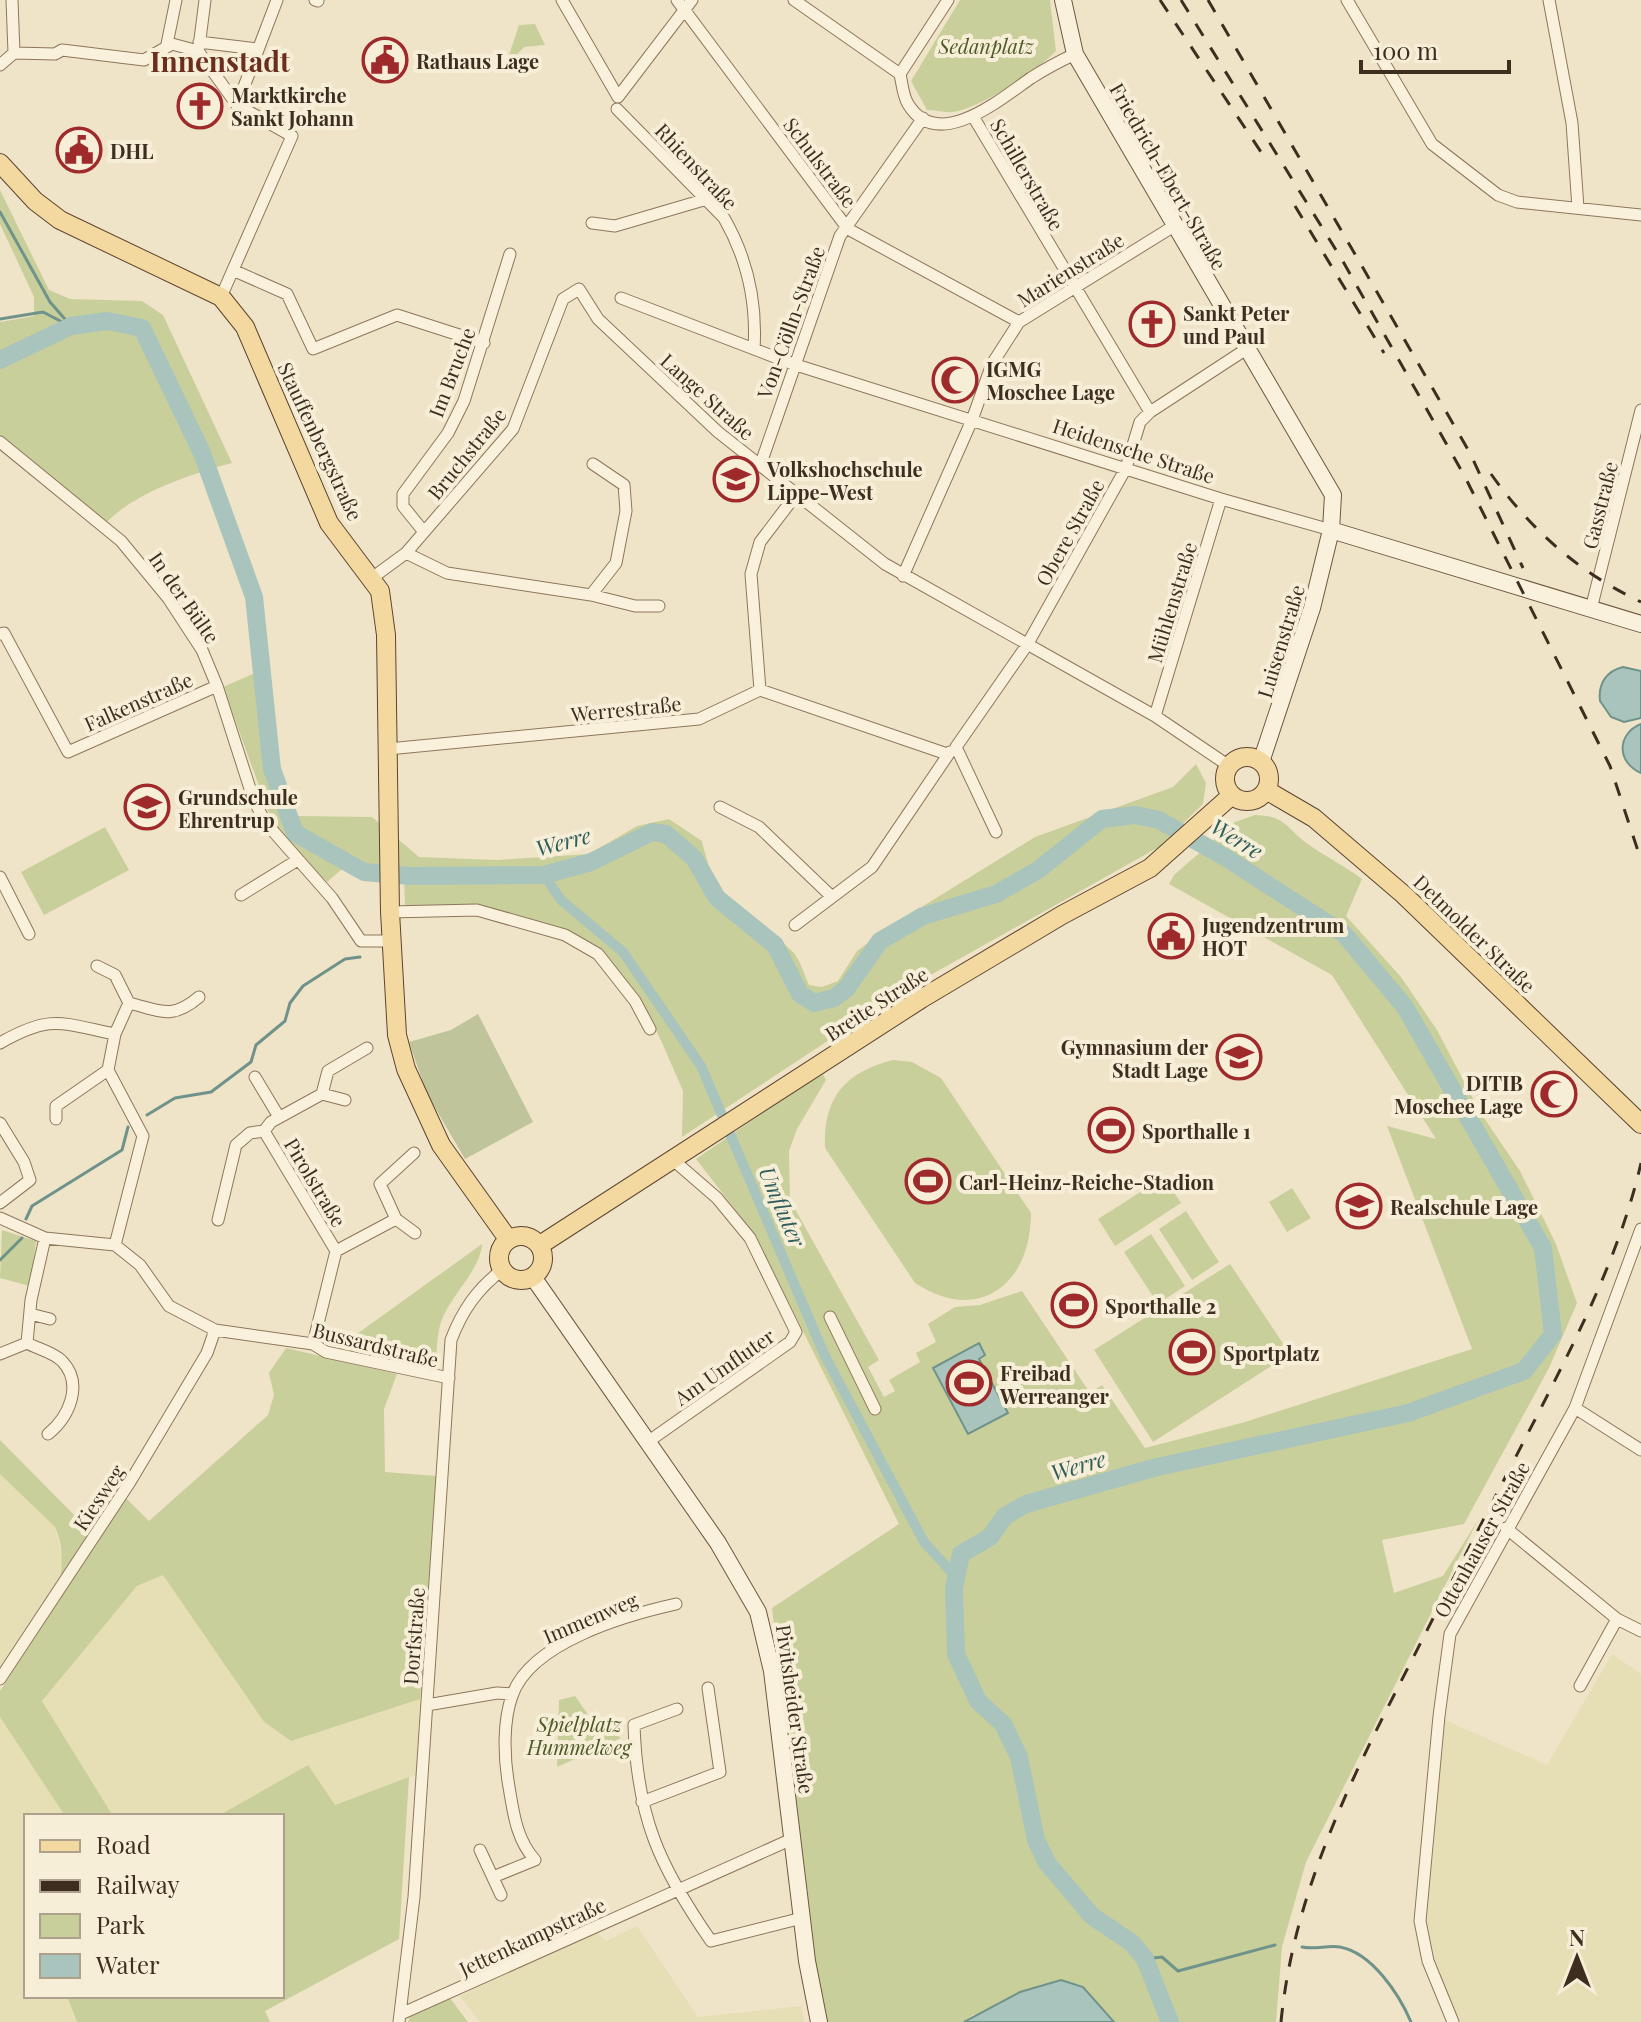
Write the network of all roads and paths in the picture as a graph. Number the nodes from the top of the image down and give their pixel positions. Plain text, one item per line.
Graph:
1 (12, 0) edge
2 (176, 0) edge
3 (205, 0) edge
4 (277, 0) edge
5 (562, 0) edge
6 (794, 0) edge
7 (948, 0) edge
8 (1063, 0) edge
9 (1347, 0) edge
10 (1549, 0) edge
11 (685, 3) edge
12 (167, 44) junction
13 (199, 44) junction
14 (257, 49) junction
15 (14, 53) junction
16 (1075, 54) junction
17 (0, 65) edge
18 (900, 74) junction
19 (618, 103) junction
20 (237, 105) junction
21 (923, 118) junction
22 (974, 118) junction
23 (0, 163) edge
24 (707, 199) junction
25 (1578, 208) junction
26 (1641, 215) edge
27 (592, 223) dead end
28 (1174, 226) junction
29 (848, 229) junction
30 (510, 254) dead end
31 (235, 271) junction
32 (1072, 286) junction
33 (579, 289) joint
34 (221, 297) junction
35 (621, 298) dead end
36 (1019, 322) junction
37 (484, 343) junction
38 (1248, 348) junction
39 (754, 349) junction
40 (793, 364) junction
41 (1641, 410) edge
42 (1150, 412) junction
43 (972, 420) junction
44 (0, 442) edge
45 (593, 464) dead end
46 (760, 466) junction
47 (1126, 468) junction
48 (795, 496) junction
49 (1221, 499) junction
50 (1331, 530) junction
51 (424, 532) junction
52 (406, 553) junction
53 (903, 576) junction
54 (372, 578) junction
55 (591, 595) junction
56 (659, 606) dead end
57 (1591, 609) junction
58 (1641, 624) edge
59 (0, 634) edge
60 (1027, 645) junction
61 (217, 686) junction
62 (760, 690) junction
63 (1155, 716) junction
64 (388, 749) junction
65 (951, 751) junction
66 (1261, 762) junction
67 (1229, 766) junction
68 (1266, 790) junction
69 (1232, 795) junction
70 (720, 807) dead end
71 (996, 832) dead end
72 (296, 861) junction
73 (0, 877) edge
74 (241, 895) dead end
75 (831, 896) junction
76 (390, 902) junction
77 (795, 925) dead end
78 (29, 934) dead end
79 (392, 941) junction
80 (97, 966) dead end
81 (199, 997) dead end
82 (129, 1003) junction
83 (650, 1029) dead end
84 (115, 1034) junction
85 (0, 1043) edge
86 (367, 1048) dead end
87 (108, 1070) junction
88 (255, 1077) dead end
89 (322, 1094) junction
90 (345, 1100) dead end
91 (279, 1117) junction
92 (56, 1119) dead end
93 (0, 1123) edge
94 (1641, 1124) edge
95 (264, 1131) junction
96 (414, 1153) dead end
97 (672, 1159) junction
98 (0, 1203) edge
99 (0, 1218) edge
100 (396, 1219) junction
101 (218, 1220) dead end
102 (1641, 1229) edge
103 (415, 1233) dead end
104 (45, 1238) junction
105 (508, 1239) junction
106 (115, 1245) junction
107 (540, 1245) junction
108 (336, 1251) junction
109 (502, 1270) junction
110 (533, 1277) junction
111 (30, 1314) junction
112 (830, 1317) dead end
113 (50, 1319) dead end
114 (215, 1330) junction
115 (27, 1343) junction
116 (313, 1344) junction
117 (0, 1354) edge
118 (449, 1378) junction
119 (1575, 1408) junction
120 (875, 1409) dead end
121 (48, 1434) dead end
122 (649, 1441) junction
123 (1641, 1450) edge
124 (1506, 1528) junction
125 (676, 1604) dead end
126 (1617, 1619) junction
127 (1641, 1631) edge
128 (0, 1679) edge
129 (1580, 1686) dead end
130 (708, 1688) dead end
131 (512, 1694) junction
132 (427, 1705) junction
133 (677, 1709) dead end
134 (642, 1802) junction
135 (792, 1839) junction
136 (480, 1850) dead end
137 (493, 1877) junction
138 (676, 1890) junction
139 (501, 1895) dead end
140 (802, 1918) junction
141 (401, 2017) edge
142 (819, 2022) edge
143 (1453, 2022) edge

1 - 15 street
2 - 12 street
3 - 13 street
4 - 14 street
5 - 19 street, Rhienstraße
6 - 18 street
7 - 18 street
8 - 16 main road, Friedrich-Ebert-Straße
9 - 25 street
10 - 25 street
11 - 19 street
11 - 29 street, Schulstraße
12 - 13 street
12 - 15 street
13 - 14 street
13 - 20 street
14 - 20 street
15 - 17 street
16 - 22 street
16 - 28 main road, Friedrich-Ebert-Straße
18 - 21 street
19 - 24 street, Rhienstraße
20 - 31 street
21 - 22 street
21 - 29 street, Von-Cölln-Straße
22 - 32 street, Schillerstraße
23 - 34 main road, Stauffenbergstraße
24 - 27 street
24 - 39 street, Rhienstraße
25 - 26 street
28 - 32 street, Marienstraße
28 - 38 main road, Friedrich-Ebert-Straße
29 - 36 street, Schulstraße
29 - 40 street, Von-Cölln-Straße
30 - 37 street, Im Bruche
31 - 34 street
31 - 37 street
32 - 36 street, Marienstraße
32 - 42 street, Schillerstraße
33 - 46 street, Lange Straße
33 - 51 street, Bruchstraße
34 - 54 main road, Stauffenbergstraße
35 - 39 street, Heidensche Straße
36 - 43 street, Marienstraße
37 - 51 street, Im Bruche
38 - 42 street
38 - 50 main road, Friedrich-Ebert-Straße
39 - 40 street, Heidensche Straße
40 - 43 street, Heidensche Straße
40 - 46 street, Von-Cölln-Straße
41 - 57 street, Gasstraße
42 - 47 street, Obere Straße
43 - 47 street, Heidensche Straße
43 - 53 street, Marienstraße
44 - 61 street, In der Bülte
45 - 55 street
46 - 48 street, Lange Straße
47 - 49 street, Heidensche Straße
47 - 60 street, Obere Straße
48 - 53 street, Lange Straße
48 - 62 street
49 - 50 street, Heidensche Straße
49 - 63 street, Mühlenstraße
50 - 57 main road, Heidensche Straße
50 - 66 main road, Luisenstraße
51 - 52 street, Bruchstraße
52 - 54 street, Bruchstraße
52 - 55 street
53 - 60 street, Lange Straße
54 - 64 main road, Stauffenbergstraße
55 - 56 street
57 - 58 main road, Heidensche Straße
59 - 61 street, Falkenstraße
60 - 63 street
60 - 65 street, Obere Straße
61 - 72 street, In der Bülte
62 - 64 street, Werrestraße
62 - 65 street
63 - 67 street
64 - 76 main road, Stauffenbergstraße
65 - 71 street
65 - 75 street, Obere Straße
66 - 67 main road
66 - 68 main road
67 - 69 main road
68 - 69 main road
68 - 94 main road, Detmolder Straße
69 - 97 main road, Breite Straße
70 - 75 street
72 - 74 street
72 - 79 street, In der Bülte
73 - 78 street
75 - 77 street, Obere Straße
76 - 79 main road
76 - 83 street
79 - 105 main road
80 - 82 street
81 - 82 street
82 - 84 street
84 - 85 street
84 - 87 street
86 - 89 street, Pirolstraße
87 - 92 street
87 - 106 street
88 - 91 street, Pirolstraße
89 - 90 street
89 - 91 street, Pirolstraße
91 - 95 street, Pirolstraße
93 - 98 street
95 - 101 street, Pirolstraße
95 - 108 street, Pirolstraße
96 - 100 street
97 - 107 main road, Breite Straße
97 - 122 street, Am Umfluter
99 - 104 street
100 - 103 street
100 - 108 street, Pirolstraße
102 - 119 street, Ottenhauser Straße
104 - 106 street
104 - 111 street
105 - 107 main road
105 - 109 main road
106 - 114 street, Bussardstraße
107 - 110 main road
108 - 116 street, Pirolstraße
109 - 110 main road
109 - 118 street, Dorfstraße
110 - 122 main road, Pivitsheider Straße
111 - 113 street
111 - 115 street
112 - 120 street
114 - 116 street, Bussardstraße
114 - 128 street, Kiesweg
115 - 117 street
115 - 121 street
116 - 118 street, Bussardstraße
118 - 132 street, Dorfstraße
119 - 123 street
119 - 124 street, Ottenhauser Straße
122 - 135 main road, Pivitsheider Straße
124 - 126 street
124 - 143 street, Ottenhauser Straße
125 - 131 street, Immenweg
126 - 127 street
126 - 129 street
130 - 134 street
131 - 132 street
131 - 137 street
132 - 141 street, Dorfstraße
133 - 134 street
134 - 138 street
135 - 138 street, Jettenkampstraße
135 - 140 main road, Pivitsheider Straße
136 - 137 street
137 - 139 street
138 - 140 street
138 - 141 street, Jettenkampstraße
140 - 142 main road, Pivitsheider Straße

